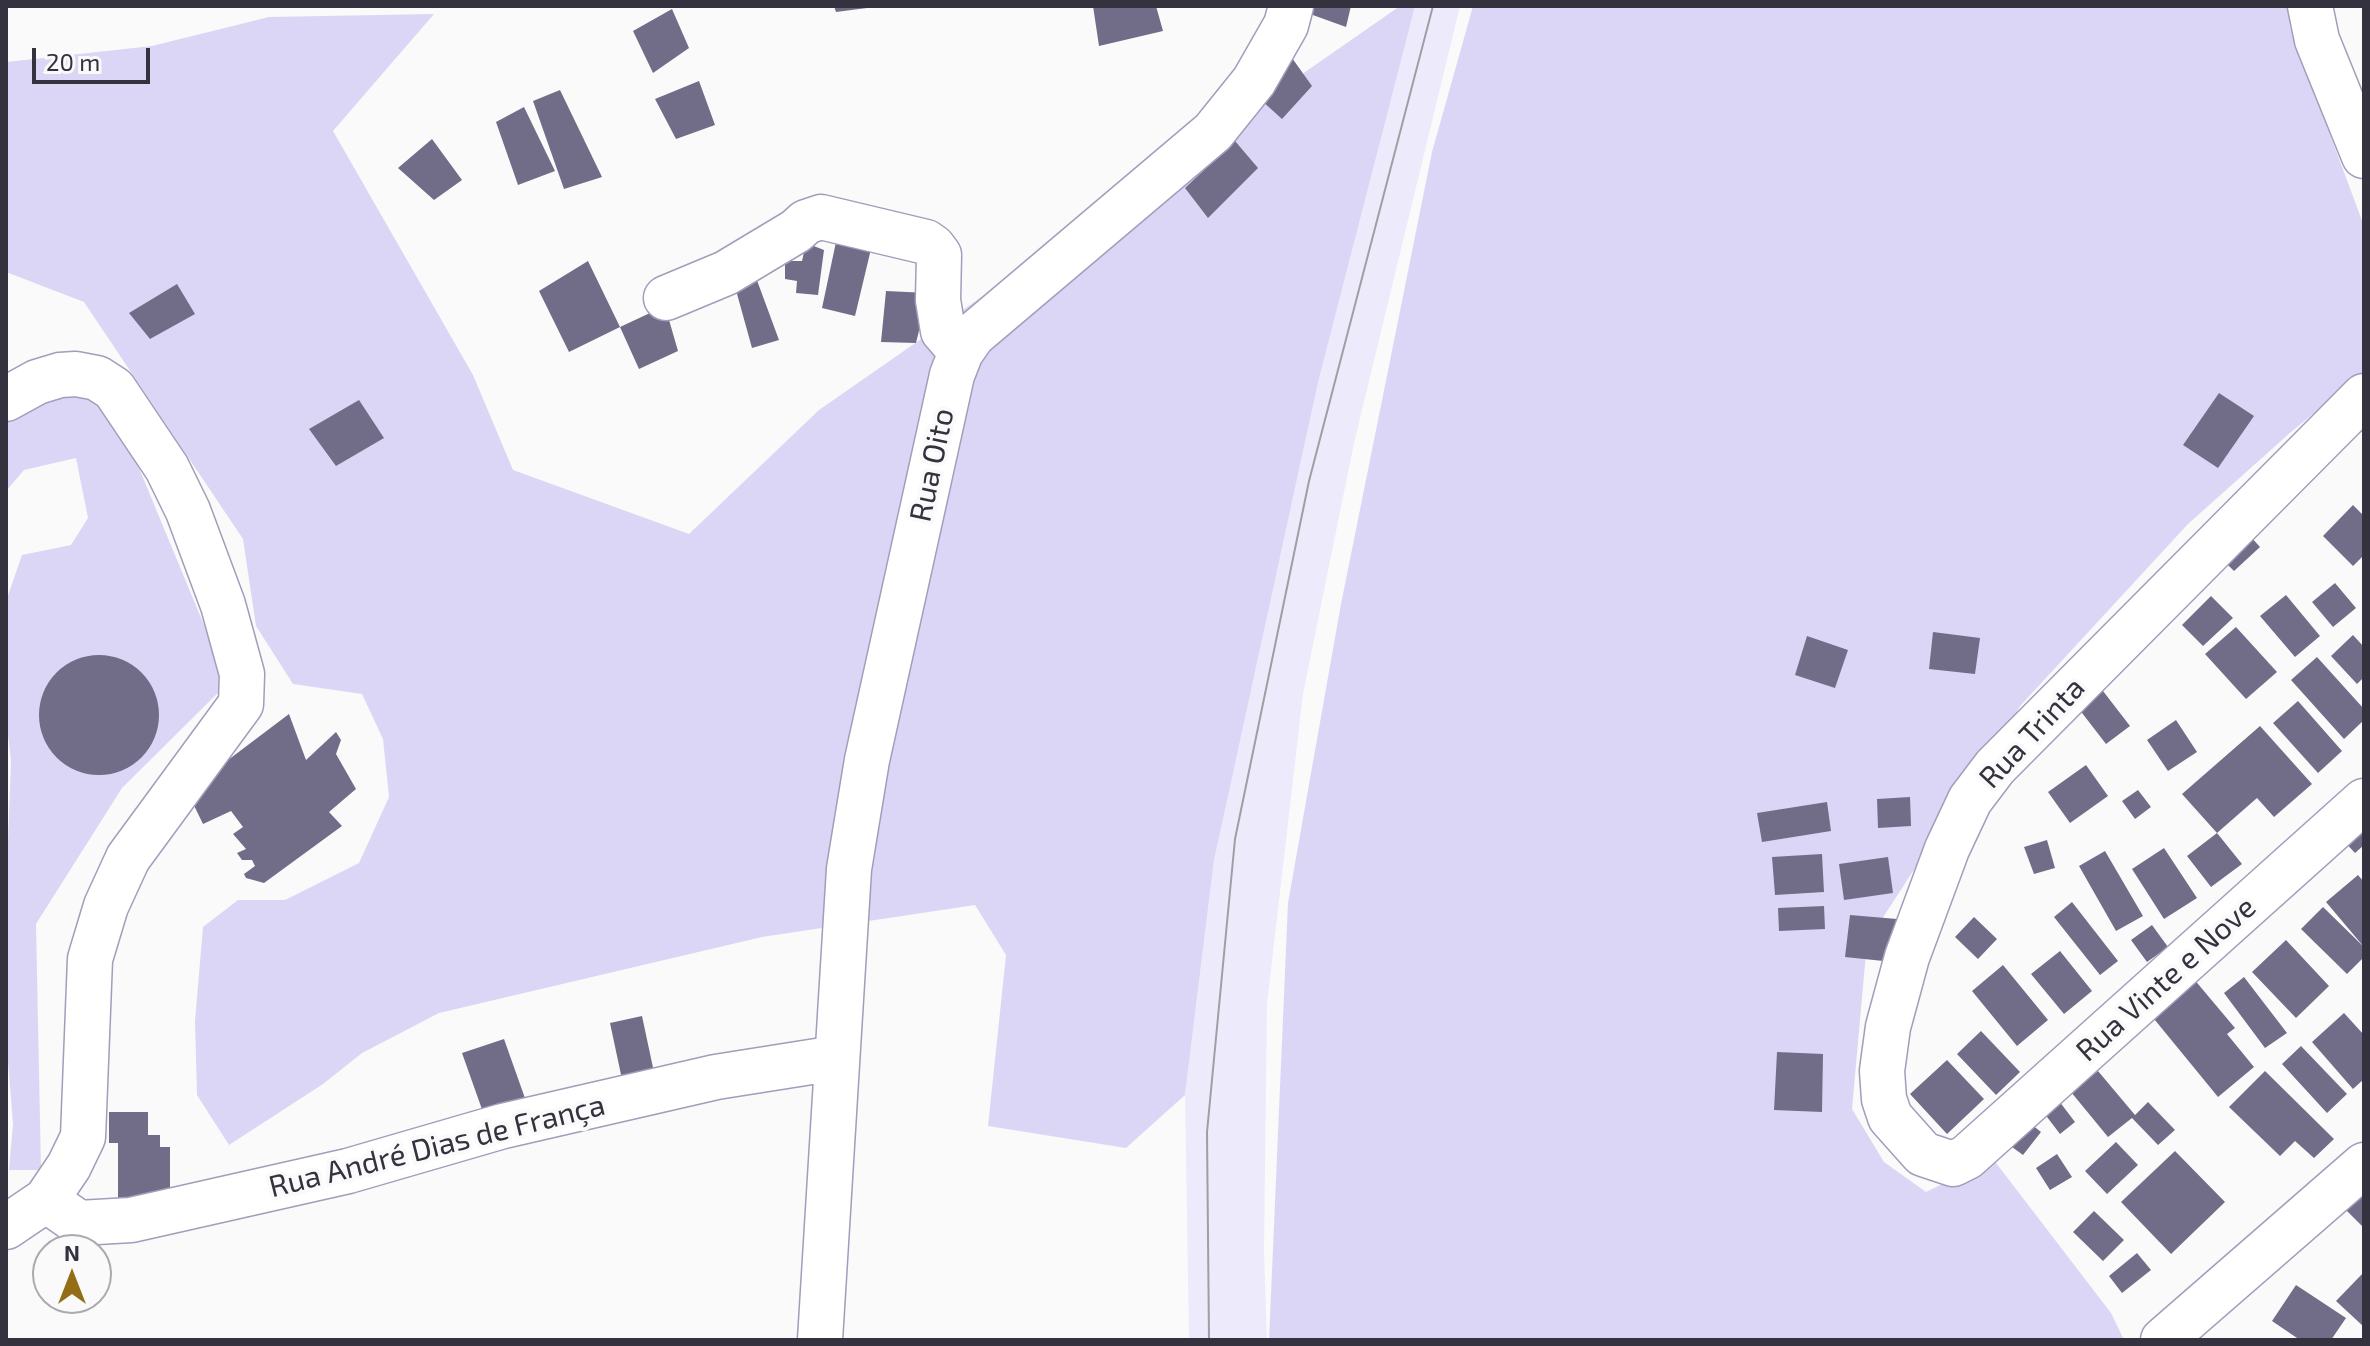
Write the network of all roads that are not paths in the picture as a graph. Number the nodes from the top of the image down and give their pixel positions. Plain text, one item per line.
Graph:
1 (1291, 6) edge
2 (2310, 6) edge
3 (2364, 156) edge
4 (666, 298) dead end
5 (961, 352) junction
6 (2364, 396) edge
7 (6, 399) edge
8 (2364, 801) edge
9 (836, 1058) junction
10 (1967, 1157) joint
11 (2364, 1165) edge
12 (46, 1200) junction
13 (6, 1227) edge
14 (820, 1340) edge
15 (2163, 1340) edge

1 - 5 street, Rua Oito
2 - 3 street
4 - 5 street
5 - 9 street, Rua Oito
6 - 10 street, Rua Trinta
7 - 12 street
8 - 10 street, Rua Vinte e Nove
9 - 12 street, Rua André Dias de França
9 - 14 street, Rua Oito
11 - 15 street
12 - 13 street

